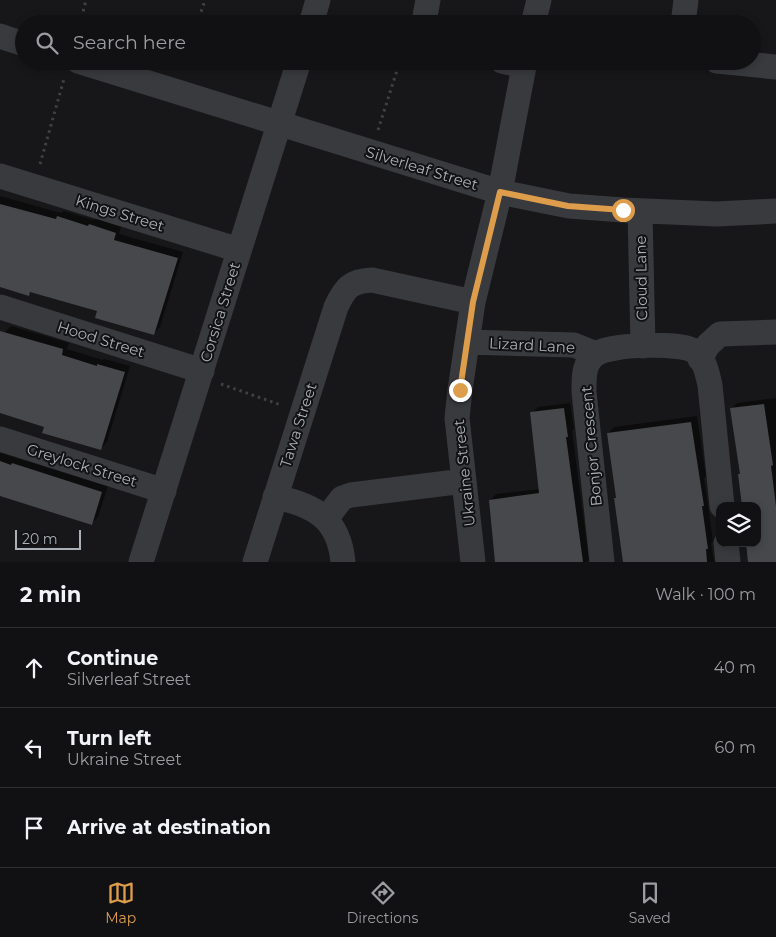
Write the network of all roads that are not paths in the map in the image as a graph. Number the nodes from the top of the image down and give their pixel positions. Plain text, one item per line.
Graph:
1 (318, 0) edge
2 (428, 0) edge
3 (539, 0) edge
4 (686, 0) edge
5 (314, 15) edge
6 (424, 15) edge
7 (535, 15) edge
8 (684, 15) edge
9 (0, 36) edge
10 (15, 41) edge
11 (761, 65) edge
12 (776, 67) edge
13 (71, 70) edge
14 (296, 70) edge
15 (516, 70) edge
16 (279, 124) junction
17 (0, 176) edge
18 (500, 192) junction
19 (776, 210) edge
20 (640, 211) junction
21 (240, 250) junction
22 (473, 302) junction
23 (0, 307) edge
24 (776, 332) edge
25 (467, 342) junction
26 (643, 346) junction
27 (596, 354) junction
28 (700, 359) junction
29 (211, 377) junction
30 (0, 439) edge
31 (464, 482) junction
32 (164, 491) junction
33 (275, 497) junction
34 (722, 502) edge
35 (326, 519) junction
36 (726, 547) edge
37 (141, 562) edge
38 (255, 562) edge
39 (343, 562) edge
40 (473, 562) edge
41 (602, 562) edge
42 (728, 562) edge

1 - 5 street
2 - 6 street
3 - 7 street
4 - 8 street
9 - 10 street
11 - 12 street
13 - 16 street, Silverleaf Street
14 - 16 street, Corsica Street
15 - 18 street, Ukraine Street
16 - 18 street, Silverleaf Street
16 - 21 street, Corsica Street
17 - 21 street, Kings Street
18 - 20 street, Silverleaf Street
18 - 22 street, Ukraine Street
19 - 20 street, Silverleaf Street
20 - 26 street, Cloud Lane
21 - 29 street, Corsica Street
22 - 25 street, Ukraine Street
22 - 33 street, Tawa Street
23 - 29 street, Hood Street
24 - 28 street
25 - 27 street, Lizard Lane
25 - 31 street, Ukraine Street
26 - 27 street
26 - 28 street
27 - 41 street, Bonjor Crescent
28 - 34 street
29 - 32 street, Corsica Street
30 - 32 street, Greylock Street
31 - 35 street
31 - 40 street, Ukraine Street
32 - 37 street, Corsica Street
33 - 35 street
33 - 38 street, Tawa Street
35 - 39 street
36 - 42 street

